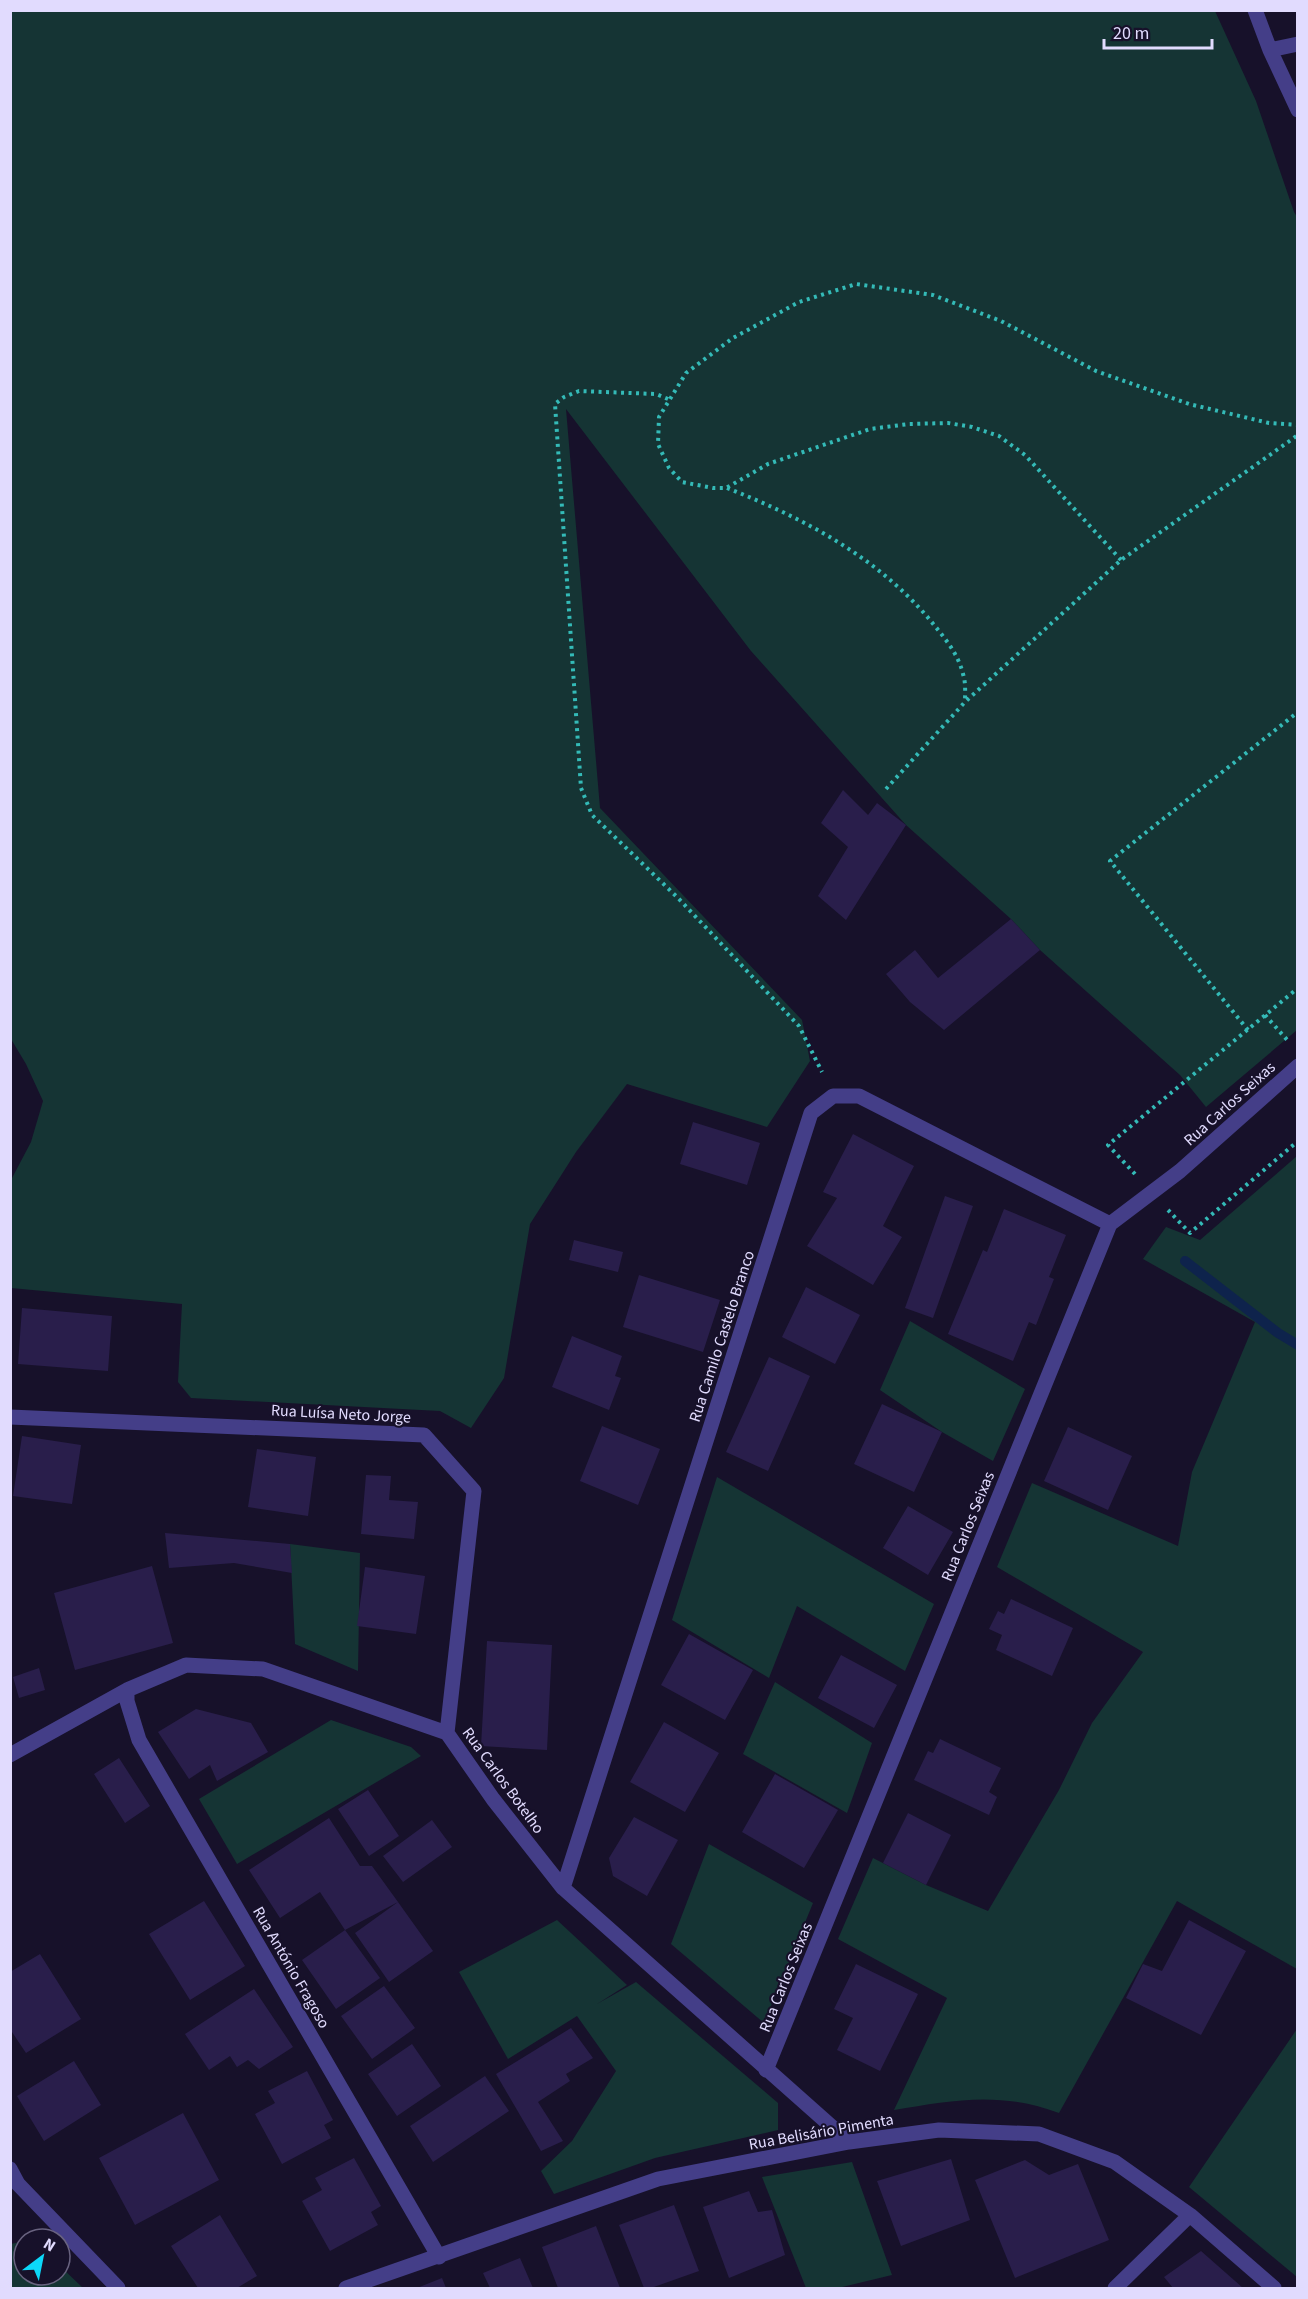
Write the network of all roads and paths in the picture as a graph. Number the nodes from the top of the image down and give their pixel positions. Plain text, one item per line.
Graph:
1 (1255, 10) edge
2 (1298, 44) edge
3 (1270, 50) junction
4 (1298, 110) edge
5 (668, 399) junction
6 (1298, 424) edge
7 (1298, 435) edge
8 (726, 488) junction
9 (1121, 560) junction
10 (965, 702) junction
11 (1298, 712) edge
12 (886, 789) dead end
13 (1298, 988) edge
14 (1265, 1016) junction
15 (1248, 1030) junction
16 (1291, 1044) dead end
17 (1298, 1066) edge
18 (834, 1096) junction
19 (1298, 1141) edge
20 (1151, 1193) junction
21 (1110, 1224) junction
22 (10, 1417) edge
23 (127, 1690) junction
24 (447, 1732) junction
25 (10, 1755) edge
26 (563, 1887) junction
27 (766, 2070) junction
28 (849, 2142) junction
29 (10, 2169) edge
30 (1190, 2215) junction
31 (439, 2257) junction
32 (118, 2289) edge
33 (346, 2289) edge
34 (1115, 2289) edge
35 (1274, 2289) edge

1 - 3 street
2 - 3 street
3 - 4 street
5 - 6 path
5 - 8 path
5 - 18 path
7 - 9 path
8 - 9 path
8 - 10 path
9 - 10 path
10 - 12 path
11 - 15 path
13 - 14 path
14 - 15 path
14 - 16 path
15 - 20 path
17 - 20 street, Rua Carlos Seixas
18 - 21 street
18 - 26 street, Rua Camilo Castelo Branco
19 - 20 path
20 - 21 street, Rua Carlos Seixas
21 - 27 street, Rua Carlos Seixas
22 - 24 street, Rua Luísa Neto Jorge
23 - 24 street, Rua Carlos Botelho
23 - 25 street, Rua Carlos Botelho
23 - 31 street, Rua António Fragoso
24 - 26 street, Rua Carlos Botelho
26 - 27 street, Rua Carlos Botelho
27 - 28 street, Rua Carlos Botelho
28 - 30 street, Rua Belisário Pimenta
28 - 31 street, Rua Belisário Pimenta
29 - 32 street
30 - 34 street
30 - 35 street, Rua Belisário Pimenta
31 - 33 street, Rua Belisário Pimenta

